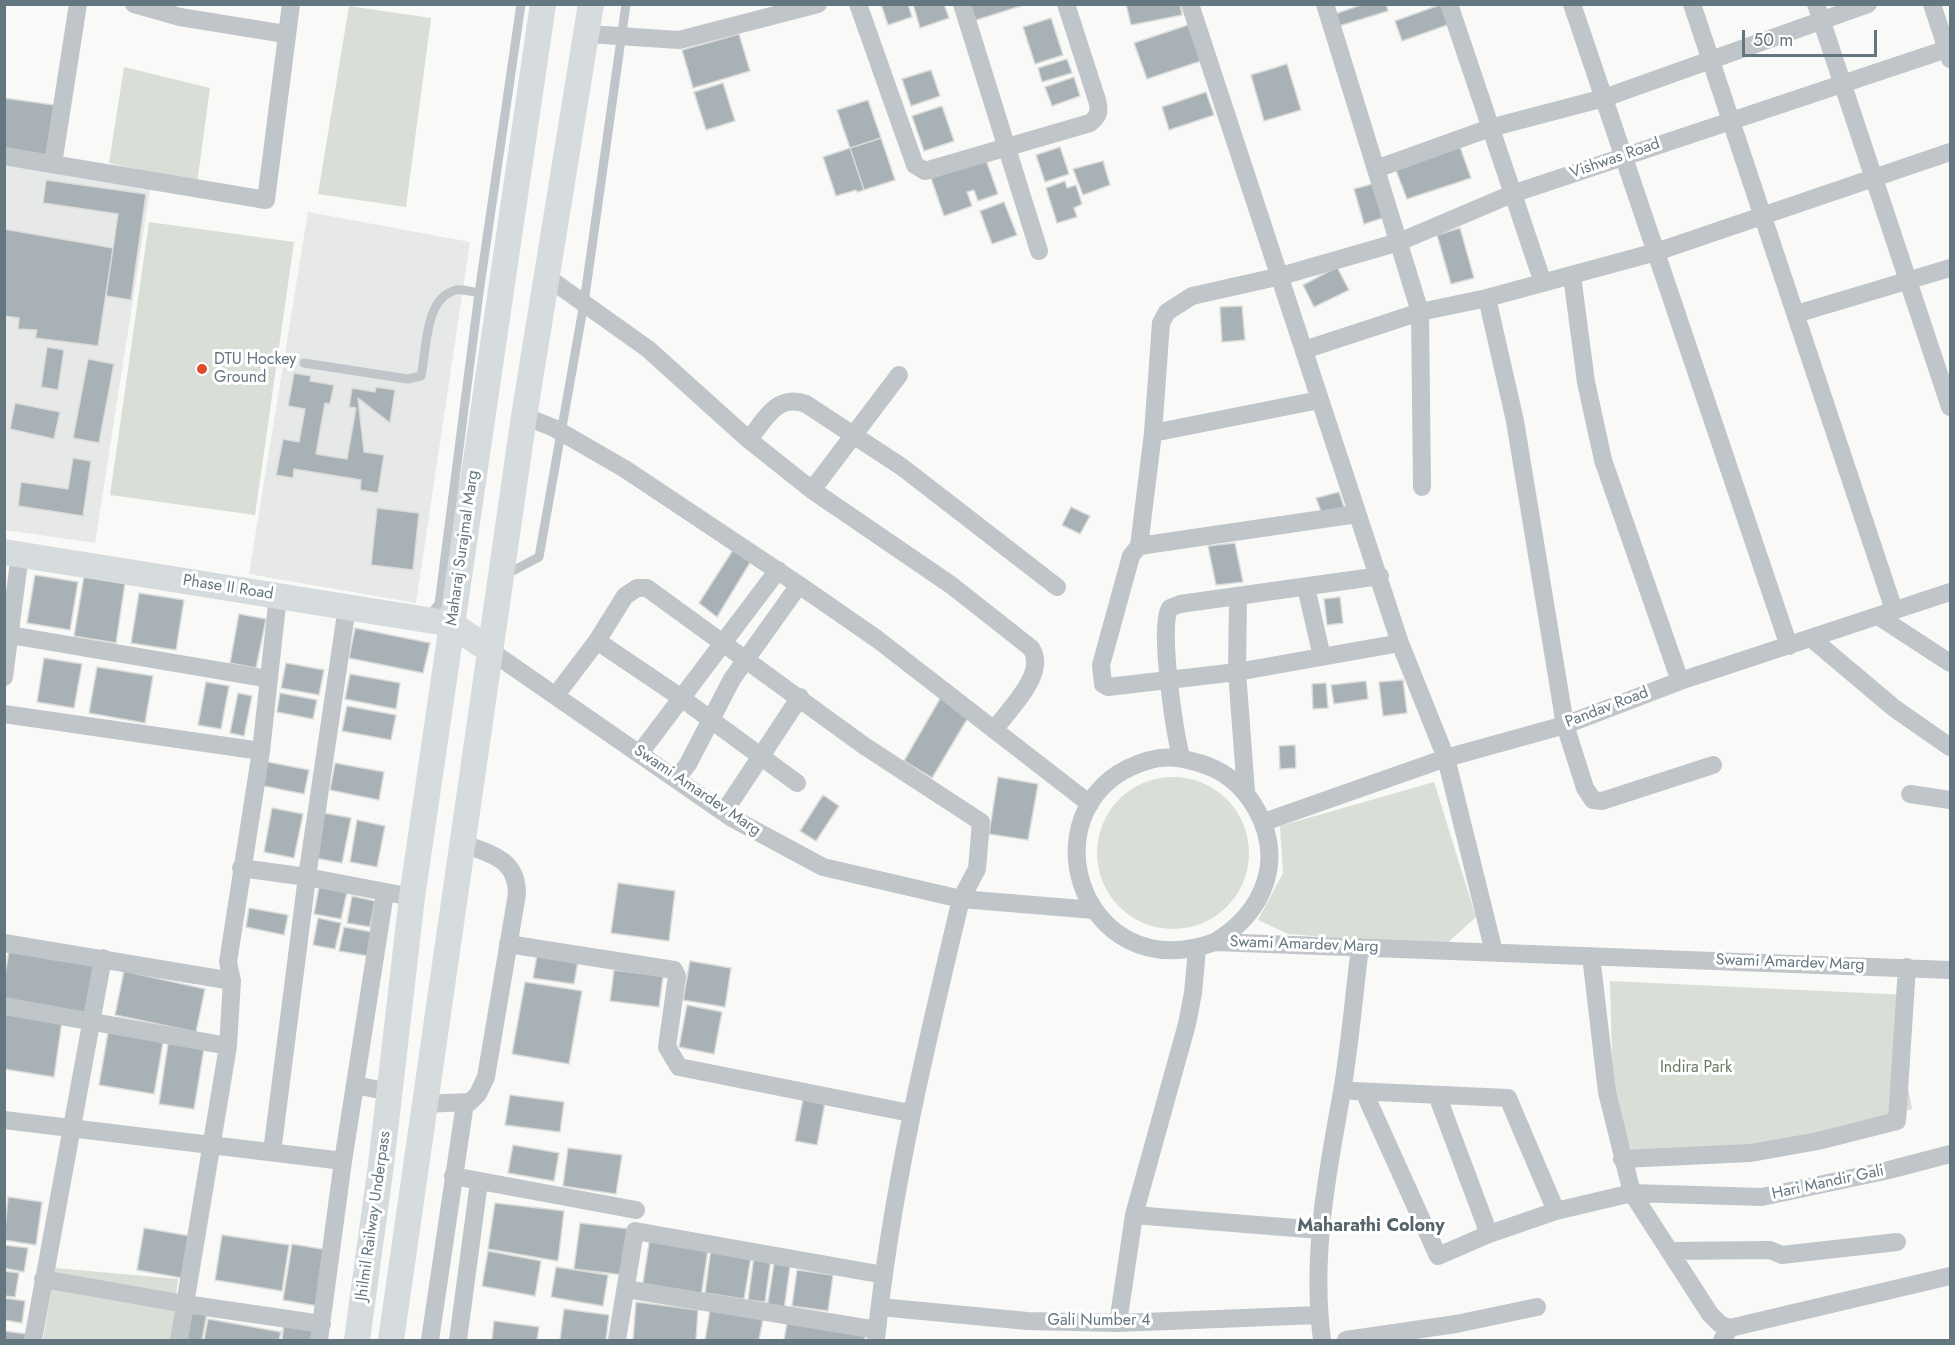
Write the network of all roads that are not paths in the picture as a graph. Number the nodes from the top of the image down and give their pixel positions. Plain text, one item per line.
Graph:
1 (78, 4) edge
2 (134, 4) edge
3 (291, 4) edge
4 (521, 4) edge
5 (543, 4) edge
6 (591, 4) edge
7 (626, 4) edge
8 (818, 4) edge
9 (858, 4) edge
10 (962, 4) edge
11 (1066, 4) edge
12 (1190, 4) edge
13 (1325, 4) edge
14 (1449, 4) edge
15 (1572, 4) edge
16 (1692, 4) edge
17 (1868, 4) edge
18 (1932, 4) edge
19 (1819, 13) edge
20 (285, 34) junction
21 (588, 34) junction
22 (621, 37) junction
23 (1949, 53) edge
24 (1711, 60) junction
25 (1843, 82) junction
26 (1604, 98) junction
27 (1731, 120) junction
28 (1490, 128) junction
29 (1006, 147) junction
30 (1950, 152) edge
31 (4, 156) edge
32 (1624, 156) junction
33 (53, 164) junction
34 (1376, 169) junction
35 (1875, 179) junction
36 (1512, 194) junction
37 (1763, 215) junction
38 (1399, 242) junction
39 (1039, 251) dead end
40 (1656, 252) junction
41 (1950, 268) edge
42 (1281, 276) junction
43 (1572, 276) junction
44 (547, 277) junction
45 (1909, 281) junction
46 (1543, 283) junction
47 (479, 293) junction
48 (1487, 298) junction
49 (584, 303) junction
50 (1420, 312) junction
51 (1796, 314) junction
52 (1304, 350) junction
53 (304, 363) dead end
54 (899, 375) dead end
55 (1318, 400) junction
56 (1950, 407) edge
57 (524, 416) junction
58 (563, 433) junction
59 (1153, 433) junction
60 (854, 434) junction
61 (749, 440) junction
62 (1422, 487) dead end
63 (812, 490) junction
64 (1357, 514) junction
65 (1139, 546) junction
66 (12, 553) edge
67 (778, 570) junction
68 (1380, 576) junction
69 (500, 578) junction
70 (799, 585) junction
71 (1057, 587) dead end
72 (1306, 587) junction
73 (1950, 592) edge
74 (278, 596) junction
75 (1238, 597) junction
76 (347, 607) junction
77 (1886, 613) junction
78 (426, 619) junction
79 (452, 624) junction
80 (10, 635) junction
81 (1811, 638) junction
82 (724, 641) junction
83 (597, 642) junction
84 (1400, 644) junction
85 (1789, 646) junction
86 (489, 650) junction
87 (1322, 657) junction
88 (747, 658) junction
89 (1950, 663) edge
90 (1237, 672) junction
91 (4, 677) edge
92 (269, 679) junction
93 (1169, 681) junction
94 (1680, 681) junction
95 (556, 695) junction
96 (680, 697) junction
97 (800, 697) junction
98 (4, 714) edge
99 (710, 720) junction
100 (1565, 725) junction
101 (994, 730) junction
102 (1950, 747) edge
103 (261, 751) junction
104 (640, 753) junction
105 (761, 757) junction
106 (1181, 757) junction
107 (1446, 758) junction
108 (1713, 765) dead end
109 (677, 778) junction
110 (796, 783) dead end
111 (1246, 792) junction
112 (1910, 794) dead end
113 (1950, 800) edge
114 (1090, 804) junction
115 (724, 812) junction
116 (1264, 822) junction
117 (461, 843) junction
118 (241, 868) junction
119 (307, 877) junction
120 (385, 893) junction
121 (412, 897) junction
122 (961, 899) junction
123 (1094, 910) junction
124 (1215, 942) junction
125 (4, 943) edge
126 (508, 944) junction
127 (1359, 947) junction
128 (1197, 949) junction
129 (1494, 952) junction
130 (1591, 956) junction
131 (104, 958) junction
132 (1907, 967) junction
133 (1950, 970) edge
134 (232, 981) junction
135 (4, 1006) edge
136 (92, 1022) junction
137 (228, 1046) junction
138 (355, 1085) junction
139 (1342, 1090) junction
140 (390, 1092) junction
141 (1364, 1092) junction
142 (1437, 1095) junction
143 (465, 1103) junction
144 (424, 1104) junction
145 (910, 1113) junction
146 (4, 1120) edge
147 (72, 1128) junction
148 (212, 1146) junction
149 (272, 1152) junction
150 (1950, 1154) edge
151 (1622, 1159) junction
152 (343, 1161) junction
153 (453, 1176) junction
154 (479, 1182) junction
155 (1632, 1193) junction
156 (636, 1210) dead end
157 (1556, 1211) junction
158 (1134, 1215) junction
159 (1320, 1230) junction
160 (1489, 1234) junction
161 (1897, 1242) dead end
162 (1669, 1251) junction
163 (884, 1275) junction
164 (1950, 1276) edge
165 (43, 1279) junction
166 (626, 1289) junction
167 (185, 1304) junction
168 (1537, 1306) dead end
169 (880, 1307) junction
170 (1318, 1315) junction
171 (1118, 1323) junction
172 (321, 1332) edge
173 (1726, 1334) edge
174 (877, 1335) edge
175 (33, 1341) edge
176 (179, 1341) edge
177 (357, 1341) edge
178 (391, 1341) edge
179 (430, 1341) edge
180 (458, 1341) edge
181 (617, 1341) edge
182 (1322, 1341) edge
183 (1346, 1341) edge

1 - 33 street
2 - 20 street
3 - 20 street
4 - 47 lane
5 - 79 main road, Maharaj Surajmal Marg
6 - 21 main road, Jhilmil Railway Underpass
7 - 22 lane
8 - 22 street
9 - 29 street
10 - 29 street
11 - 29 street
12 - 42 street
13 - 34 street
14 - 28 street
15 - 26 street
16 - 24 street
17 - 19 street
18 - 23 street
19 - 24 street
19 - 25 street
20 - 33 street
21 - 22 street
21 - 44 main road, Jhilmil Railway Underpass
22 - 49 lane
23 - 25 street, Vishwas Road
24 - 26 street
24 - 27 street
25 - 27 street, Vishwas Road
25 - 35 street
26 - 28 street
26 - 32 street
27 - 32 street, Vishwas Road
27 - 37 street
28 - 34 street
28 - 36 street
29 - 39 street
30 - 35 street
31 - 33 street
32 - 36 street, Vishwas Road
32 - 40 street
34 - 38 street
35 - 37 street
35 - 45 street
36 - 38 street, Vishwas Road
36 - 46 street
37 - 40 street
37 - 51 street
38 - 42 street, Vishwas Road
38 - 50 street
40 - 43 street
40 - 85 street
41 - 45 street
42 - 52 street
42 - 59 street, Vishwas Road
43 - 46 street
43 - 94 street
44 - 49 street
44 - 57 main road, Jhilmil Railway Underpass
45 - 51 street
45 - 56 street
46 - 48 street
47 - 53 lane
47 - 78 lane
48 - 50 street
48 - 100 street
49 - 58 lane
49 - 61 street
50 - 52 street
50 - 62 street
51 - 77 street
52 - 55 street
54 - 60 street
55 - 59 street
55 - 64 street
57 - 58 street
57 - 69 main road, Jhilmil Railway Underpass
58 - 67 street
58 - 69 lane
59 - 65 street, Vishwas Road
60 - 61 street
60 - 63 street
60 - 71 street
61 - 63 street
63 - 101 street
64 - 65 street
64 - 68 street
65 - 93 street, Vishwas Road
66 - 74 main road, Phase II Road
66 - 80 street
67 - 70 street
67 - 82 street
68 - 72 street
68 - 84 street
69 - 86 main road, Jhilmil Railway Underpass
70 - 88 street
70 - 101 street
72 - 75 street
72 - 87 street
73 - 77 street, Pandav Road
74 - 76 main road, Phase II Road
74 - 92 street
75 - 90 street
75 - 93 street
76 - 78 main road, Phase II Road
76 - 119 street
77 - 81 street, Pandav Road
77 - 89 street
78 - 79 main road, Phase II Road
79 - 86 main road
79 - 121 main road, Maharaj Surajmal Marg
80 - 91 street
80 - 92 street
81 - 85 street, Pandav Road
81 - 102 street
82 - 83 street
82 - 88 street
82 - 96 street
83 - 95 street
83 - 96 street
84 - 87 street
84 - 107 street
85 - 94 street, Pandav Road
86 - 95 street, Swami Amardev Marg
86 - 117 main road, Jhilmil Railway Underpass
87 - 90 street
88 - 97 street
88 - 99 street
90 - 93 street
90 - 111 street
92 - 103 street
93 - 106 street
94 - 100 street, Pandav Road
95 - 104 street, Swami Amardev Marg
96 - 99 street
96 - 104 street
97 - 105 street
97 - 122 street
98 - 103 street
99 - 105 street
99 - 109 street
100 - 107 street, Pandav Road
100 - 108 street
101 - 114 street
103 - 118 street
104 - 109 street, Swami Amardev Marg
105 - 110 street
105 - 115 street
106 - 111 street
106 - 114 street
107 - 116 street, Pandav Road
107 - 129 street
109 - 115 street, Swami Amardev Marg
111 - 116 street
112 - 113 street
114 - 123 street
115 - 122 street, Swami Amardev Marg
116 - 124 street
117 - 126 street
117 - 144 main road, Jhilmil Railway Underpass
118 - 119 street
118 - 134 street
119 - 120 street
119 - 149 street
120 - 121 street
120 - 138 street
121 - 140 main road, Maharaj Surajmal Marg
122 - 123 street, Swami Amardev Marg
122 - 145 street
123 - 128 street, Swami Amardev Marg
124 - 127 street, Swami Amardev Marg
124 - 128 street, Swami Amardev Marg
125 - 131 street
126 - 143 street
126 - 145 street
127 - 129 street, Swami Amardev Marg
127 - 139 street
128 - 158 street
129 - 130 street, Swami Amardev Marg
130 - 132 street, Swami Amardev Marg
130 - 151 street
131 - 134 street
131 - 136 street
132 - 133 street, Swami Amardev Marg
132 - 151 street
134 - 137 street
135 - 136 street
136 - 137 street
136 - 147 street
137 - 148 street
138 - 140 street
138 - 152 street
139 - 141 street
139 - 159 street
140 - 177 main road, Jhilmil Railway Underpass
141 - 142 street
141 - 160 street, Hari Mandir Gali
142 - 157 street
142 - 160 street
143 - 144 street
143 - 153 street
144 - 178 main road, Jhilmil Railway Underpass
145 - 163 street
146 - 147 street
147 - 148 street
147 - 165 street
148 - 149 street
148 - 167 street
149 - 152 street
150 - 155 street, Hari Mandir Gali
151 - 155 street
152 - 172 street
153 - 154 street
153 - 179 street
154 - 156 street
154 - 180 street
155 - 157 street, Hari Mandir Gali
155 - 162 street
157 - 160 street, Hari Mandir Gali
158 - 159 street
158 - 171 street
159 - 170 street
161 - 162 street
162 - 173 street
163 - 166 street
163 - 169 street
164 - 173 street
165 - 167 street
165 - 175 street
166 - 174 street
166 - 181 street
167 - 172 street
167 - 176 street
168 - 183 street
169 - 171 street, Gali Number 4
169 - 174 street
170 - 171 street, Gali Number 4
170 - 182 street

